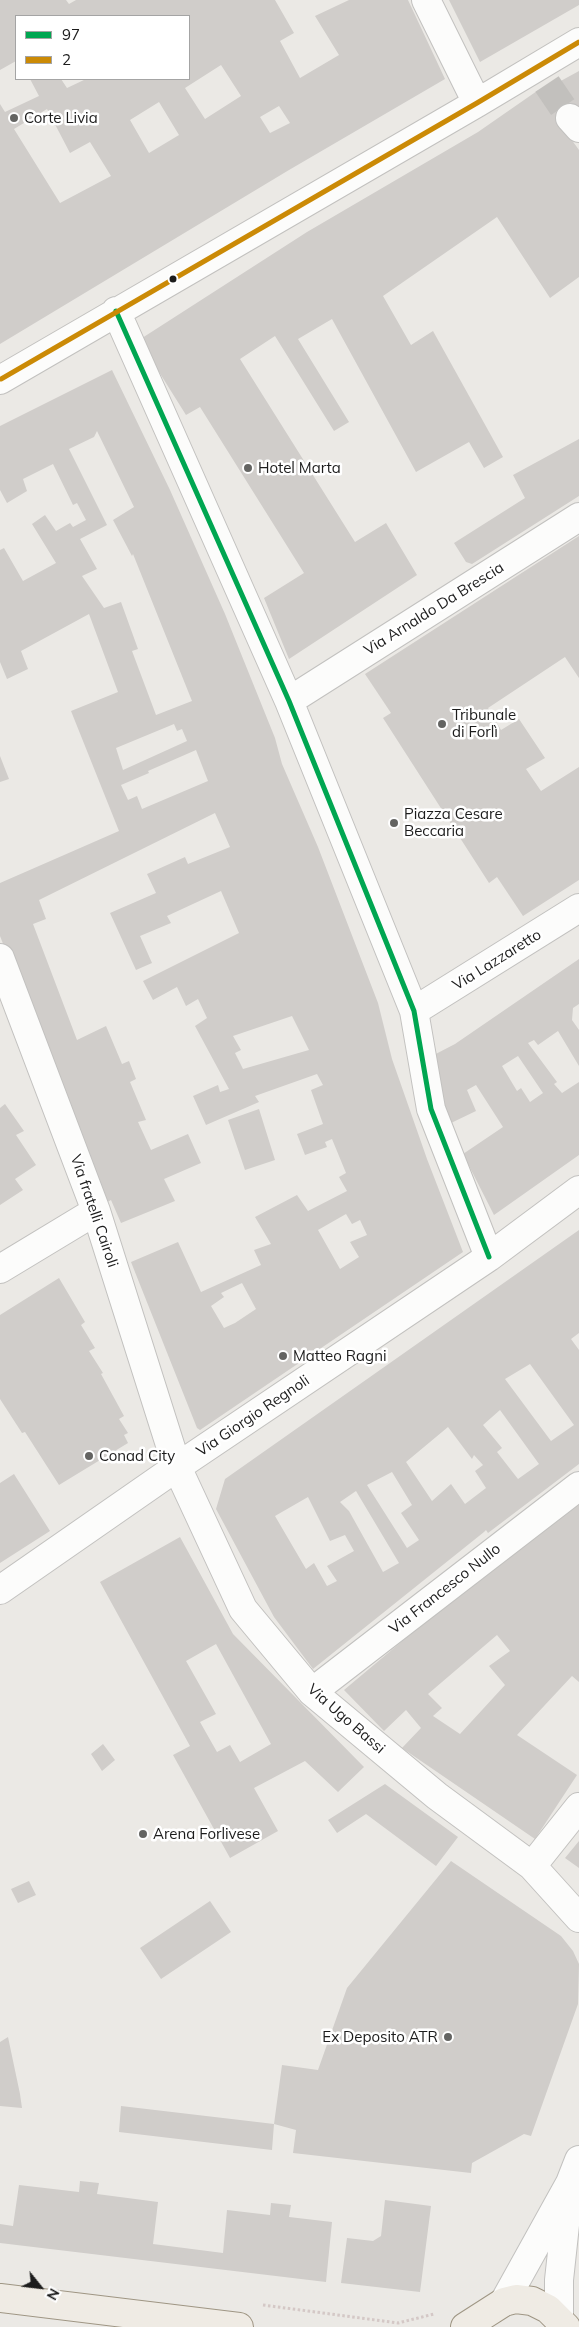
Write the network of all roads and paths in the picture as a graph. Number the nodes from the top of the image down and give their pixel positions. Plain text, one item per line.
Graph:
1 (426, 0) edge
2 (579, 42) edge
3 (477, 103) junction
4 (116, 311) junction
5 (0, 380) edge
6 (579, 517) edge
7 (289, 701) junction
8 (579, 908) edge
9 (0, 958) edge
10 (414, 1011) junction
11 (579, 1190) edge
12 (96, 1211) junction
13 (489, 1257) junction
14 (0, 1269) edge
15 (177, 1467) junction
16 (579, 1486) edge
17 (0, 1590) edge
18 (312, 1692) junction
19 (579, 1807) edge
20 (532, 1866) junction
21 (579, 1918) edge
22 (575, 2172) edge
23 (572, 2229) edge
24 (0, 2298) edge
25 (504, 2302) junction
26 (253, 2303) dead end
27 (435, 2314) dead end
28 (563, 2322) edge
29 (240, 2327) edge
30 (465, 2327) edge

1 - 3 street
2 - 3 street
3 - 4 street
4 - 5 street
4 - 7 street
6 - 7 street, Via Arnaldo Da Brescia
7 - 10 street
8 - 10 street, Via Lazzaretto
9 - 12 street, Via fratelli Cairoli
10 - 13 street
11 - 13 street, Via Giorgio Regnoli
12 - 14 street
12 - 15 street, Via fratelli Cairoli
13 - 15 street, Via Giorgio Regnoli
15 - 17 street, Via Giorgio Regnoli
15 - 18 street, Via Ugo Bassi
16 - 18 street, Via Francesco Nullo
18 - 20 street, Via Ugo Bassi
19 - 20 street
20 - 21 street, Via Ugo Bassi
22 - 23 street
22 - 25 street
23 - 28 street
24 - 29 main road
25 - 28 main road
25 - 30 main road
26 - 27 path

